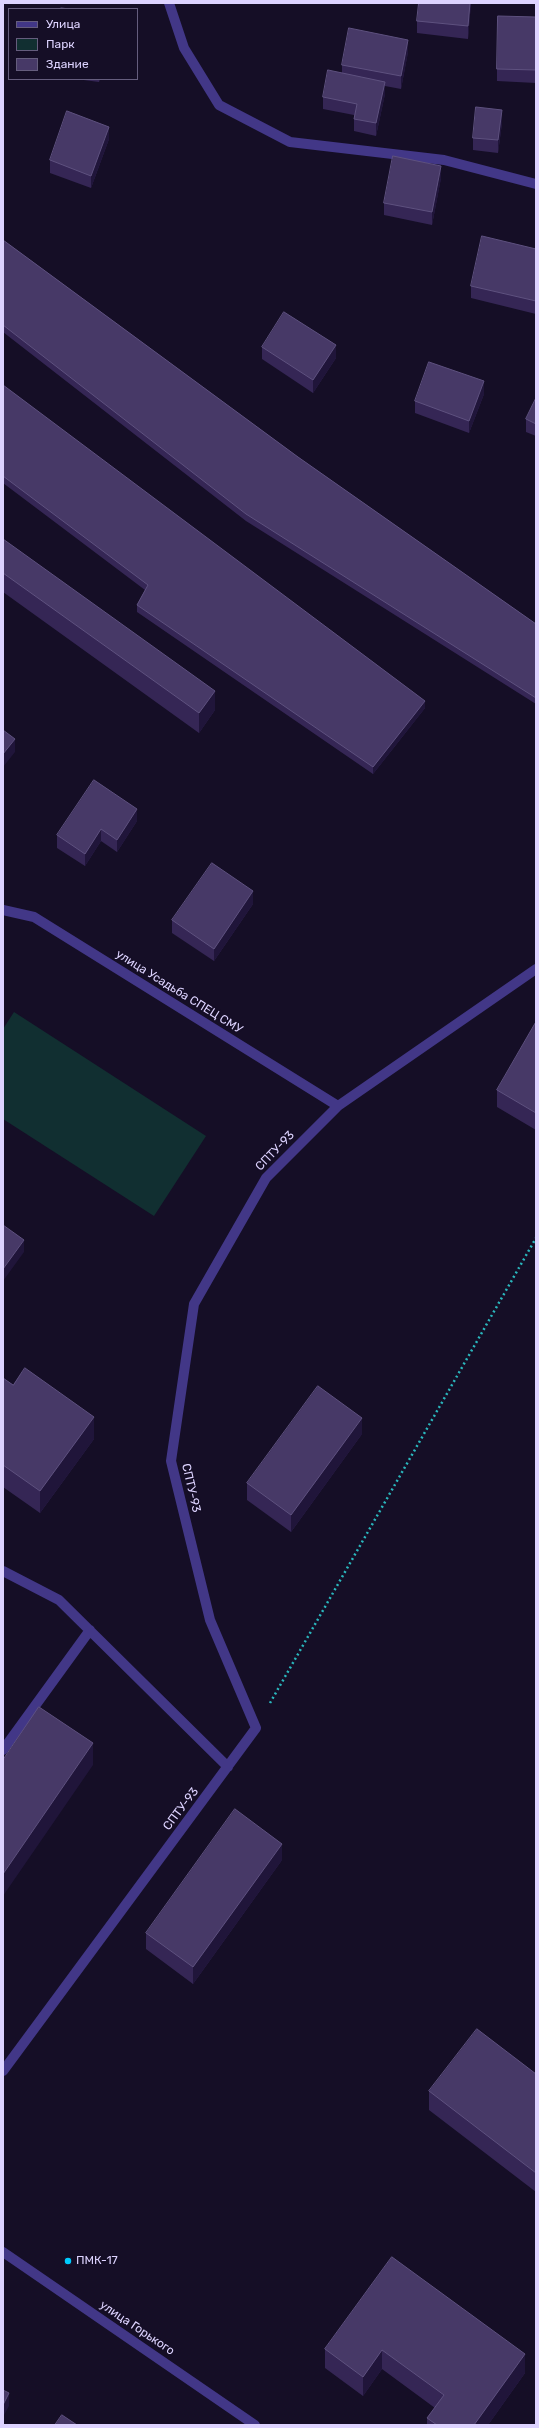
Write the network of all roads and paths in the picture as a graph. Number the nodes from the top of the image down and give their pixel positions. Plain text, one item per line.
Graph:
1 (169, 3) edge
2 (536, 184) edge
3 (3, 910) edge
4 (536, 969) edge
5 (338, 1106) junction
6 (536, 1238) edge
7 (3, 1571) edge
8 (90, 1630) junction
9 (256, 1728) junction
10 (3, 1750) edge
11 (228, 1767) junction
12 (3, 2071) edge
13 (3, 2252) edge
14 (255, 2425) edge

1 - 2 street
3 - 5 street, улица Усадьба СПЕЦ СМУ
4 - 5 street, СПТУ-93
5 - 9 street, СПТУ-93
6 - 9 path
7 - 8 street
8 - 10 street
8 - 11 street
9 - 11 street, СПТУ-93
11 - 12 street, СПТУ-93
13 - 14 street, улица Горького

